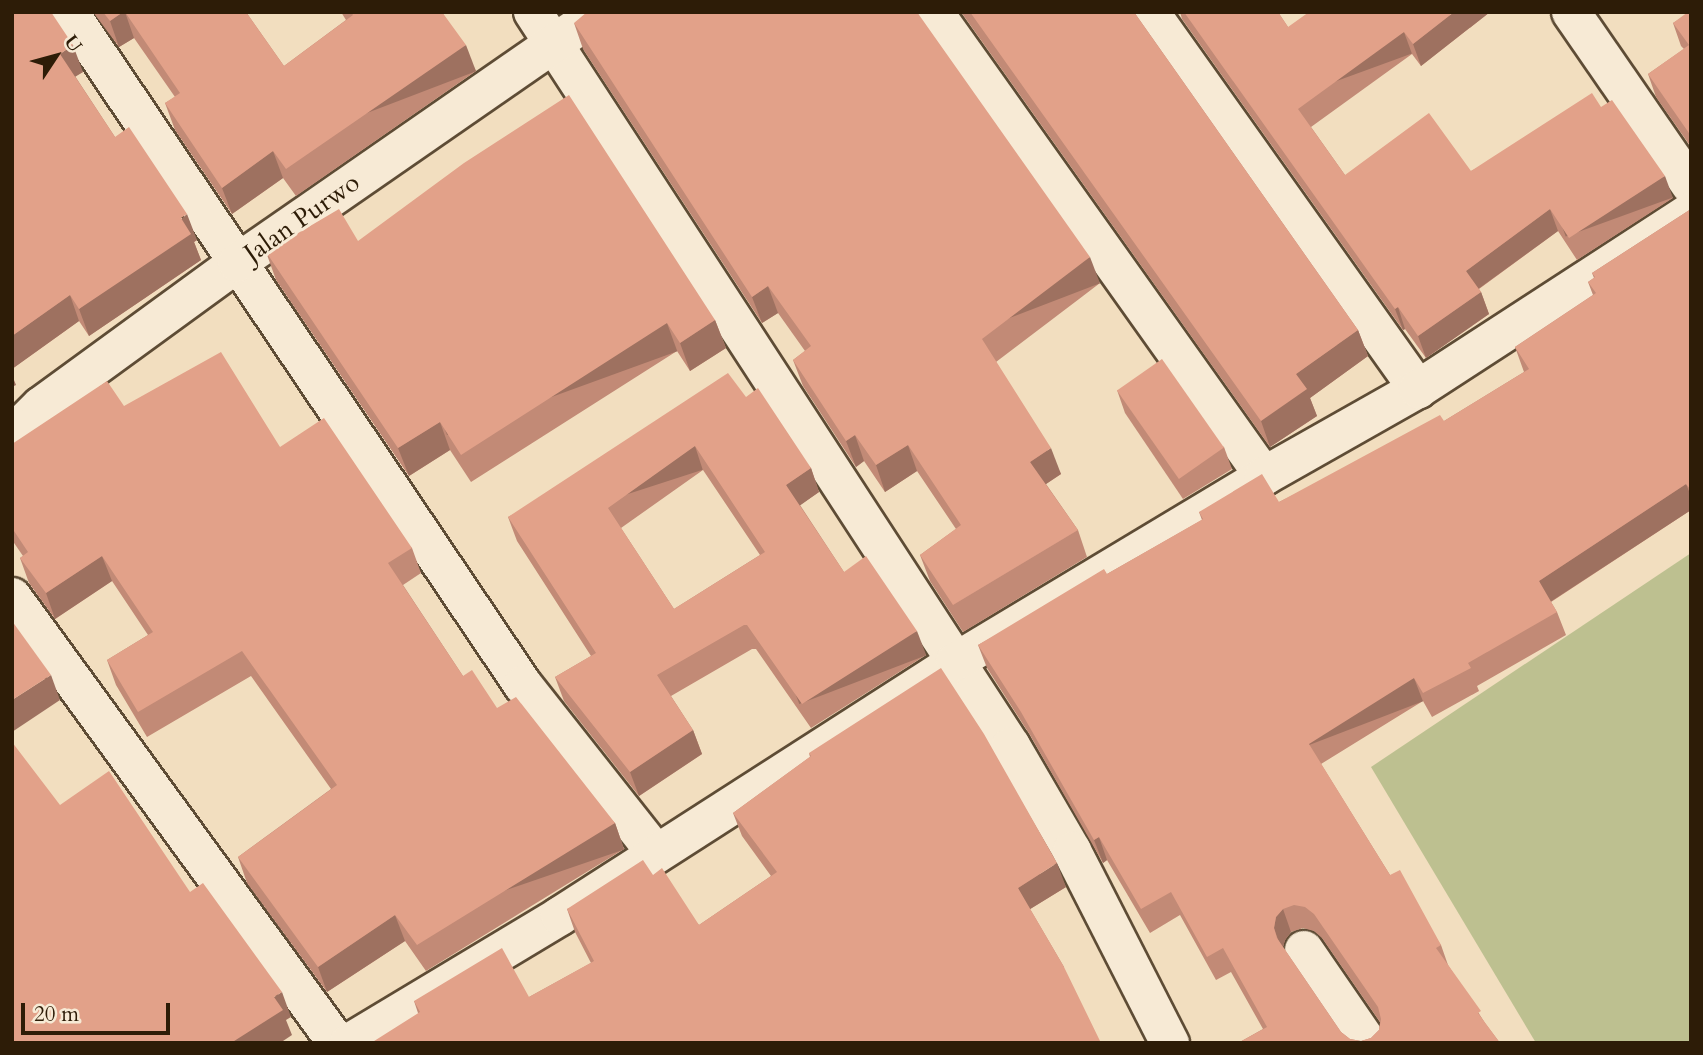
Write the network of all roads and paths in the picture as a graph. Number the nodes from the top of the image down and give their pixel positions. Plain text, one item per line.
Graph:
1 (69, 12) edge
2 (533, 12) edge
3 (599, 12) edge
4 (934, 12) edge
5 (1150, 12) edge
6 (1572, 12) edge
7 (555, 44) junction
8 (1691, 186) edge
9 (1691, 212) edge
10 (237, 263) junction
11 (1418, 389) junction
12 (12, 435) edge
13 (1264, 476) junction
14 (12, 597) edge
15 (955, 662) junction
16 (655, 852) junction
17 (1304, 950) dead end
18 (337, 1043) edge
19 (349, 1043) edge
20 (1170, 1043) edge
21 (1368, 1043) edge

1 - 10 street
2 - 7 street
3 - 7 street, Jalan Purwo
4 - 13 street
5 - 11 street
6 - 8 street
7 - 10 street, Jalan Purwo
7 - 15 street
9 - 11 street
10 - 12 street, Jalan Purwo
10 - 16 street
11 - 13 street
13 - 15 street
14 - 18 street
15 - 16 street
15 - 20 street
16 - 19 street
17 - 21 street

